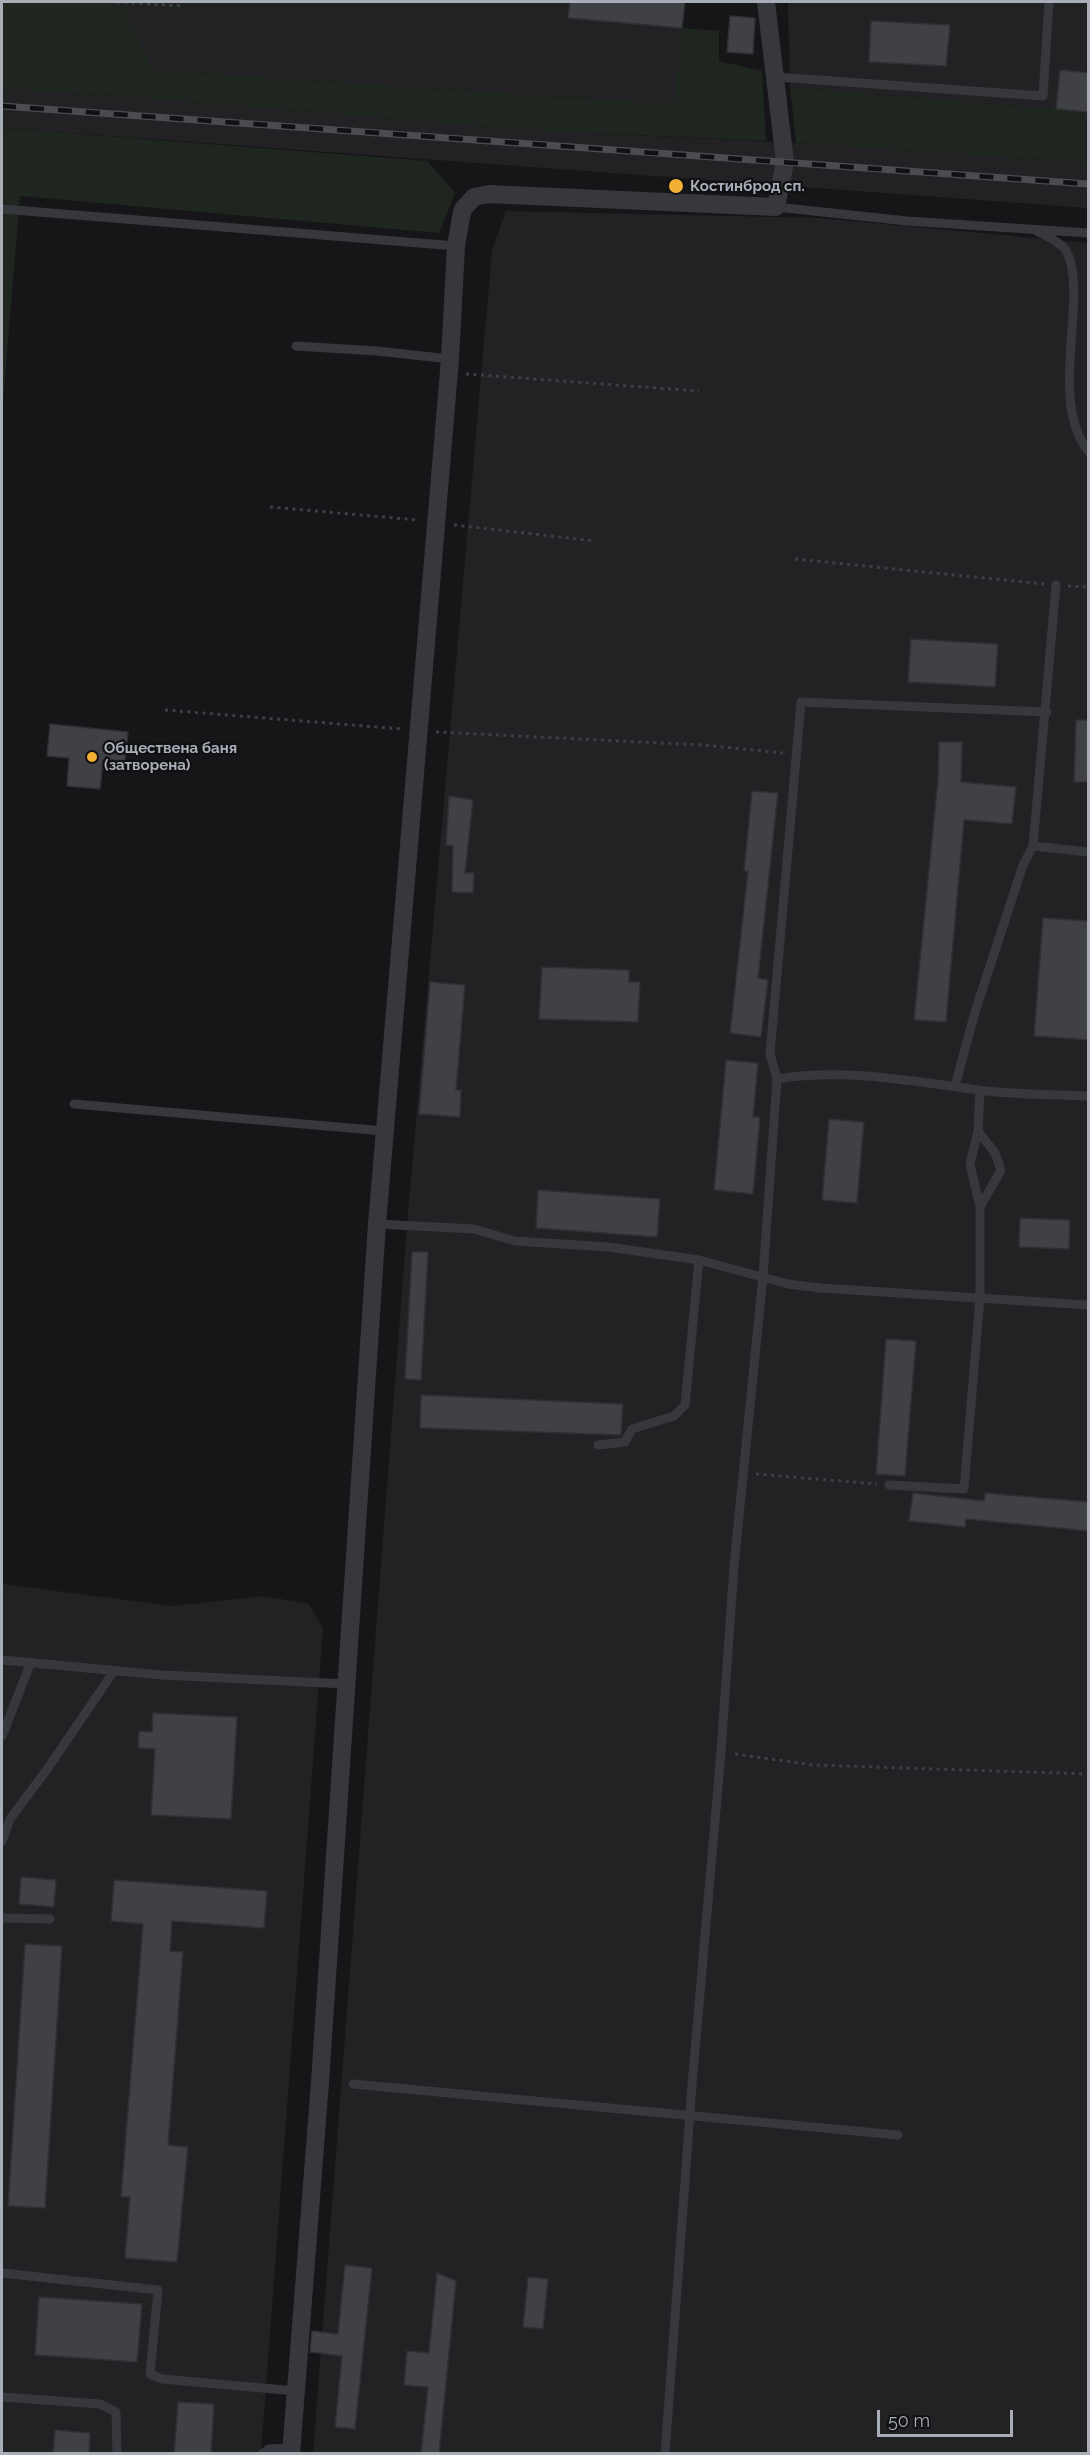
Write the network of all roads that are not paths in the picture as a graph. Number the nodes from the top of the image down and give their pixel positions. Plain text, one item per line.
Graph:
1 (766, 2) edge
2 (1049, 2) edge
3 (776, 77) junction
4 (776, 207) junction
5 (2, 209) edge
6 (1033, 229) junction
7 (1089, 233) edge
8 (456, 246) junction
9 (296, 346) dead end
10 (450, 366) junction
11 (1089, 451) edge
12 (1056, 585) road end
13 (1047, 712) junction
14 (1033, 846) junction
15 (1089, 852) edge
16 (777, 1078) junction
17 (955, 1086) junction
18 (980, 1090) junction
19 (1089, 1096) edge
20 (74, 1104) dead end
21 (384, 1131) junction
22 (978, 1131) junction
23 (980, 1207) junction
24 (377, 1224) junction
25 (699, 1260) junction
26 (764, 1276) junction
27 (980, 1297) junction
28 (1089, 1305) edge
29 (598, 1445) dead end
30 (889, 1485) road end
31 (2, 1660) edge
32 (31, 1662) junction
33 (114, 1671) junction
34 (346, 1684) junction
35 (2, 1736) edge
36 (2, 1841) edge
37 (2, 1918) edge
38 (50, 1919) dead end
39 (353, 2084) dead end
40 (690, 2116) junction
41 (898, 2136) dead end
42 (2, 2273) edge
43 (296, 2391) junction
44 (2, 2397) edge
45 (291, 2451) edge
46 (117, 2454) edge
47 (262, 2454) edge
48 (665, 2454) edge

1 - 3 street
2 - 3 lane
3 - 4 street
4 - 6 lane
4 - 8 street
5 - 8 lane
6 - 7 lane
6 - 11 lane
8 - 10 street
9 - 10 lane
10 - 21 street
12 - 13 lane
13 - 14 lane
13 - 16 lane
14 - 15 lane
14 - 17 lane
16 - 17 lane
16 - 26 lane
17 - 18 lane
18 - 19 lane
18 - 22 lane
20 - 21 lane
21 - 24 street
22 - 23 lane
22 - 23 lane
23 - 27 lane
24 - 25 lane
24 - 34 street
25 - 26 lane
25 - 29 lane
26 - 27 lane
26 - 40 lane
27 - 28 lane
27 - 30 lane
31 - 32 lane
32 - 33 lane
32 - 35 lane
33 - 34 lane
33 - 36 lane
34 - 43 street
37 - 38 lane
39 - 40 lane
40 - 41 lane
40 - 48 lane
42 - 43 lane
43 - 45 street
44 - 46 lane
45 - 47 lane

